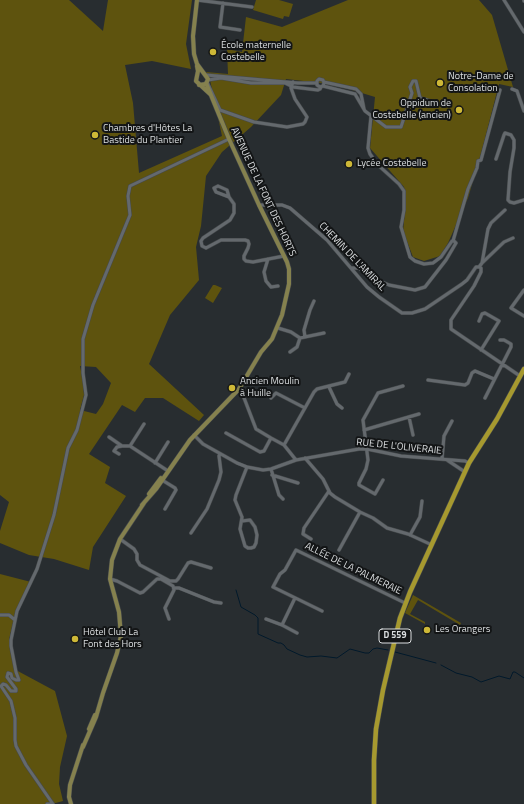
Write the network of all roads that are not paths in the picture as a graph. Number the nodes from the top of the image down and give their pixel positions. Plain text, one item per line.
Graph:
1 (197, 0) edge
2 (504, 0) edge
3 (224, 2) edge
4 (252, 7) dead end
5 (240, 30) dead end
6 (524, 32) edge
7 (197, 64) junction
8 (198, 75) junction
9 (205, 75) junction
10 (207, 82) junction
11 (316, 83) junction
12 (292, 84) junction
13 (199, 85) junction
14 (323, 85) junction
15 (512, 89) dead end
16 (500, 90) dead end
17 (211, 95) junction
18 (430, 101) dead end
19 (524, 111) edge
20 (371, 116) junction
21 (229, 139) junction
22 (496, 159) dead end
23 (229, 197) junction
24 (524, 200) edge
25 (259, 205) junction
26 (505, 210) dead end
27 (513, 238) dead end
28 (453, 241) junction
29 (284, 256) junction
30 (268, 259) junction
31 (482, 263) junction
32 (479, 267) junction
33 (351, 268) junction
34 (278, 286) dead end
35 (524, 290) edge
36 (314, 301) dead end
37 (524, 316) edge
38 (480, 320) dead end
39 (278, 328) junction
40 (324, 333) dead end
41 (305, 337) junction
42 (300, 338) junction
43 (500, 340) dead end
44 (481, 350) junction
45 (290, 352) dead end
46 (502, 365) junction
47 (524, 369) edge
48 (349, 374) dead end
49 (520, 376) junction
50 (428, 380) dead end
51 (494, 380) junction
52 (403, 386) dead end
53 (329, 387) junction
54 (238, 388) junction
55 (271, 398) dead end
56 (485, 398) dead end
57 (305, 408) junction
58 (342, 408) dead end
59 (419, 414) dead end
60 (409, 417) junction
61 (452, 421) dead end
62 (144, 424) dead end
63 (364, 430) junction
64 (226, 433) dead end
65 (194, 435) junction
66 (413, 435) dead end
67 (131, 436) dead end
68 (109, 437) dead end
69 (135, 438) junction
70 (270, 438) junction
71 (168, 442) dead end
72 (284, 445) junction
73 (122, 446) junction
74 (130, 446) junction
75 (367, 449) junction
76 (119, 454) dead end
77 (220, 454) junction
78 (305, 458) junction
79 (442, 459) junction
80 (296, 460) junction
81 (447, 460) junction
82 (155, 463) junction
83 (469, 463) junction
84 (247, 467) junction
85 (271, 470) junction
86 (167, 472) junction
87 (465, 472) junction
88 (272, 475) junction
89 (161, 480) junction
90 (383, 480) dead end
91 (298, 483) dead end
92 (329, 491) junction
93 (283, 499) dead end
94 (422, 502) dead end
95 (165, 509) dead end
96 (360, 512) junction
97 (242, 521) junction
98 (191, 533) dead end
99 (410, 535) junction
100 (120, 539) junction
101 (311, 539) dead end
102 (432, 545) junction
103 (339, 550) dead end
104 (211, 568) dead end
105 (110, 579) junction
106 (174, 588) junction
107 (295, 598) junction
108 (221, 603) dead end
109 (406, 603) junction
110 (322, 611) dead end
111 (0, 615) edge
112 (169, 619) dead end
113 (266, 619) dead end
114 (15, 620) junction
115 (282, 625) junction
116 (297, 633) dead end
117 (47, 804) edge
118 (53, 804) edge
119 (69, 804) edge
120 (374, 804) edge

1 - 3 street
1 - 7 main road
2 - 6 street
3 - 4 street
3 - 5 street
7 - 8 main road
7 - 9 main road
8 - 9 main road
8 - 13 main road
9 - 10 main road
9 - 12 street
10 - 12 street
10 - 12 street
10 - 13 main road
10 - 17 main road, AVENUE DE LA FONT DES HORTS
11 - 12 street
11 - 14 street
11 - 14 street
12 - 14 street
13 - 17 main road, AVENUE DE LA FONT DES HORTS
14 - 20 street
15 - 19 street
16 - 28 street
17 - 21 main road, AVENUE DE LA FONT DES HORTS
18 - 20 street
20 - 28 street
21 - 25 main road, AVENUE DE LA FONT DES HORTS
21 - 114 street
22 - 24 street
23 - 23 street
23 - 30 street
25 - 29 main road, AVENUE DE LA FONT DES HORTS
25 - 33 street, CHEMIN DE L'AMIRAL
26 - 31 street
27 - 31 street, CHEMIN DE L'AMIRAL
28 - 33 street
29 - 30 street
29 - 39 main road, AVENUE DE LA FONT DES HORTS
30 - 34 street
31 - 32 street, CHEMIN DE L'AMIRAL
32 - 33 street, CHEMIN DE L'AMIRAL
32 - 44 street
35 - 37 street
36 - 41 street
38 - 44 street
39 - 42 street
39 - 54 main road, AVENUE DE LA FONT DES HORTS
40 - 41 street
41 - 42 street
42 - 45 street
43 - 46 street
44 - 46 street
46 - 49 street
46 - 51 street
47 - 49 main road, D 559
48 - 53 street
49 - 83 main road, D 559
50 - 51 street
51 - 56 street
52 - 63 street
53 - 57 street
53 - 58 street
54 - 65 main road, AVENUE DE LA FONT DES HORTS
54 - 70 street
55 - 57 street
57 - 72 street
59 - 60 street
60 - 63 street
60 - 66 street
61 - 79 street
62 - 69 street
63 - 75 street
64 - 70 street
65 - 77 street, RUE DE L'OLIVERAIE
65 - 86 main road, AVENUE DE LA FONT DES HORTS
67 - 69 street
68 - 73 street
69 - 74 street
70 - 72 street
71 - 82 street
72 - 80 street
73 - 74 street
73 - 76 street
74 - 82 street
75 - 78 street, RUE DE L'OLIVERAIE
75 - 79 street, RUE DE L'OLIVERAIE
75 - 90 street
77 - 84 street, RUE DE L'OLIVERAIE
77 - 98 street
78 - 80 street, RUE DE L'OLIVERAIE
78 - 92 street
79 - 81 street, RUE DE L'OLIVERAIE
80 - 85 street, RUE DE L'OLIVERAIE
81 - 83 street, RUE DE L'OLIVERAIE
81 - 87 street, RUE DE L'OLIVERAIE
82 - 86 street
83 - 87 main road, D 559
84 - 85 street, RUE DE L'OLIVERAIE
84 - 97 street
85 - 88 street
86 - 89 main road, AVENUE DE LA FONT DES HORTS
87 - 102 main road, D 559
88 - 91 street
88 - 93 street
89 - 95 street
89 - 100 main road, AVENUE DE LA FONT DES HORTS
92 - 96 street
92 - 101 street
94 - 99 street
96 - 99 street
96 - 103 street
97 - 97 street
99 - 102 street
100 - 104 street
100 - 105 main road, AVENUE DE LA FONT DES HORTS
102 - 109 main road, D 559
105 - 106 street
105 - 119 main road, AVENUE DE LA FONT DES HORTS
106 - 108 street
106 - 112 street
107 - 109 street, ALLÉE DE LA PALMERAIE
107 - 110 street, ALLÉE DE LA PALMERAIE
107 - 115 street
109 - 120 main road, D 559
111 - 114 street
113 - 115 street
114 - 118 street
115 - 116 street
117 - 118 street

